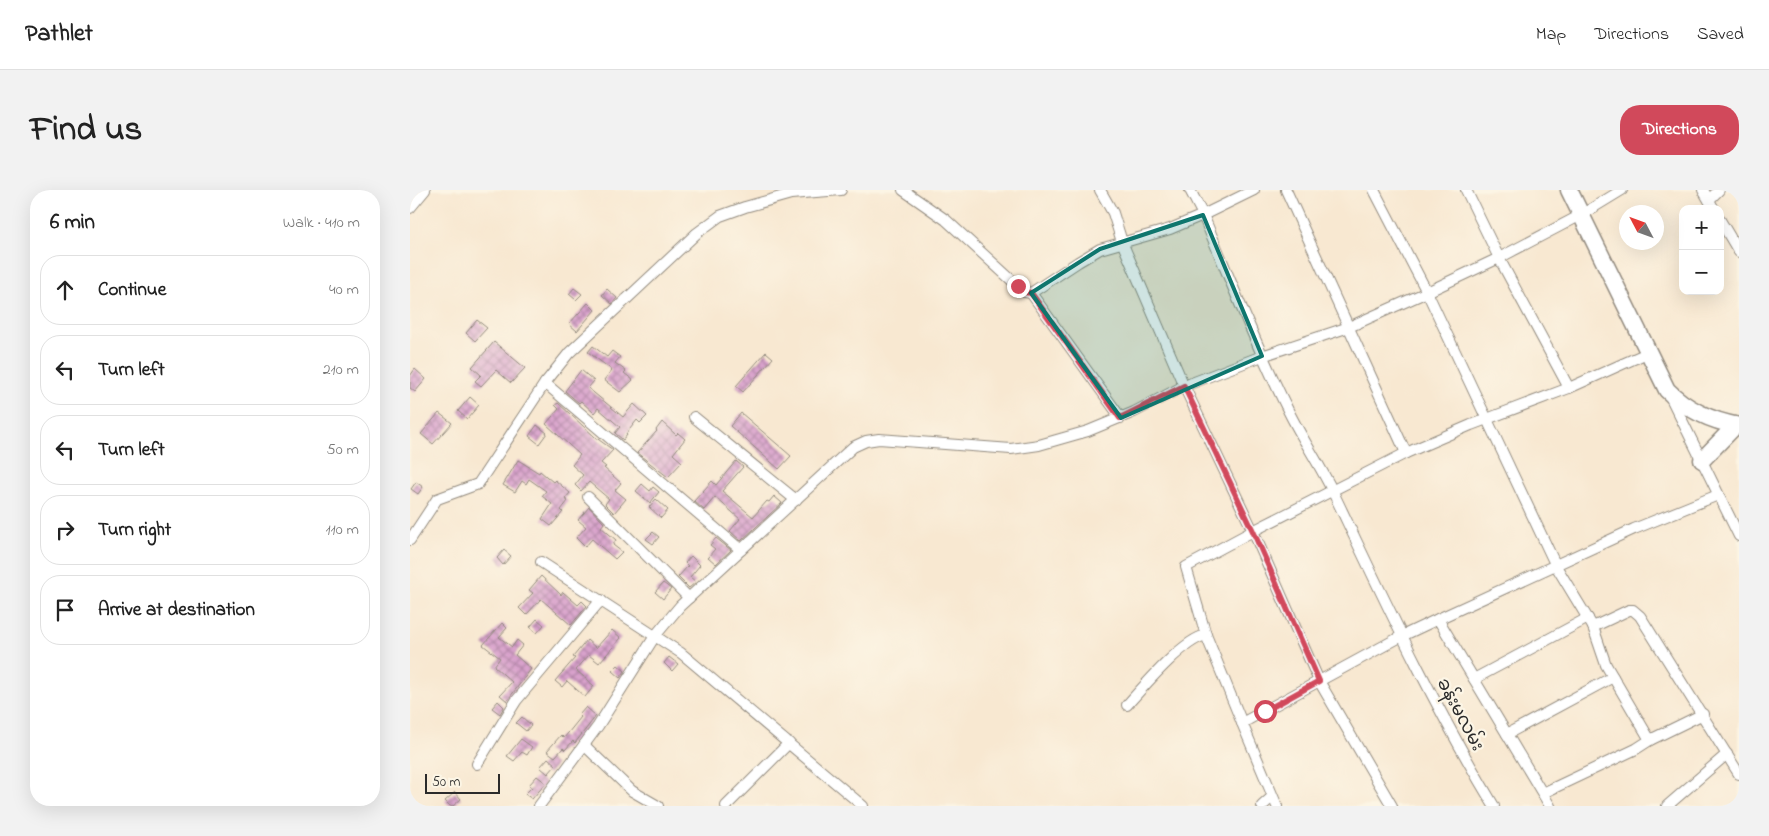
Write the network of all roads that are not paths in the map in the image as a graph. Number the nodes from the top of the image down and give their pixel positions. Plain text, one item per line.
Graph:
1 (425, 190) edge
2 (841, 190) edge
3 (903, 190) edge
4 (1100, 190) edge
5 (1190, 190) edge
6 (1254, 190) edge
7 (1286, 190) edge
8 (1374, 190) edge
9 (1466, 190) edge
10 (1568, 190) edge
11 (1622, 190) edge
12 (1703, 190) edge
13 (1719, 190) edge
14 (1712, 204) edge
15 (410, 208) edge
16 (1581, 214) junction
17 (1203, 215) junction
18 (1724, 227) edge
19 (1122, 242) junction
20 (1739, 252) edge
21 (1500, 258) junction
22 (1427, 292) junction
23 (1031, 293) junction
24 (1349, 327) junction
25 (1647, 353) junction
26 (1262, 356) junction
27 (545, 383) junction
28 (1184, 386) junction
29 (1569, 388) junction
30 (1667, 390) junction
31 (694, 417) dead end
32 (1120, 418) junction
33 (1488, 419) junction
34 (1737, 426) edge
35 (1406, 453) junction
36 (1702, 460) junction
37 (1332, 490) junction
38 (1718, 495) junction
39 (588, 497) dead end
40 (796, 500) junction
41 (1253, 531) junction
42 (1739, 536) edge
43 (410, 540) edge
44 (741, 550) junction
45 (541, 562) dead end
46 (1556, 566) junction
47 (689, 598) junction
48 (601, 600) junction
49 (1438, 619) junction
50 (1591, 622) junction
51 (1206, 635) junction
52 (655, 636) junction
53 (1402, 636) junction
54 (1613, 677) junction
55 (1474, 679) junction
56 (1319, 681) junction
57 (1126, 705) dead end
58 (1703, 714) junction
59 (1242, 723) junction
60 (1507, 734) junction
61 (1650, 740) junction
62 (789, 743) junction
63 (584, 745) junction
64 (1727, 754) junction
65 (477, 764) dead end
66 (1739, 774) edge
67 (1542, 793) junction
68 (1274, 802) edge
69 (539, 806) edge
70 (658, 806) edge
71 (726, 806) edge
72 (863, 806) edge
73 (1262, 806) edge
74 (1392, 806) edge
75 (1494, 806) edge
76 (1550, 806) edge
77 (1667, 806) edge

1 - 15 street
2 - 27 street
3 - 23 street
4 - 19 street
5 - 17 street, ခန်းမလမ်း
6 - 17 street
7 - 24 street
8 - 22 street
9 - 21 street
10 - 16 main road
11 - 16 street
12 - 14 street
13 - 14 street
16 - 21 street
16 - 25 main road
17 - 19 street
17 - 26 street, ခန်းမလမ်း
18 - 20 street
19 - 23 street
19 - 28 street
21 - 22 street
21 - 29 street
22 - 24 street
22 - 33 street
23 - 32 street
24 - 26 street
24 - 35 street
25 - 29 street
25 - 30 main road
26 - 28 street
26 - 37 street, ခန်းမလမ်း
27 - 43 street
27 - 44 street
28 - 32 street
28 - 41 street
29 - 33 street
30 - 34 main road
30 - 36 street
31 - 40 street
32 - 40 street
33 - 35 street
33 - 46 street
34 - 36 main road
35 - 37 street
36 - 38 street
37 - 41 street
37 - 53 street, ခန်းမလမ်း
38 - 42 street
38 - 46 street
39 - 47 street
40 - 44 street
41 - 51 street
41 - 56 street
44 - 47 street
45 - 48 street
46 - 49 street
46 - 50 street
47 - 52 street
48 - 52 street
48 - 65 street
49 - 53 street
49 - 55 street
50 - 54 street
50 - 55 street
50 - 58 street
51 - 57 street
51 - 59 street
52 - 62 street
52 - 63 street
53 - 56 street
53 - 75 street, ခန်းမလမ်း
54 - 60 street
54 - 61 street
55 - 60 street
56 - 59 street
56 - 74 street
58 - 61 street
58 - 64 street
59 - 68 street
60 - 67 street
61 - 67 street
62 - 71 street
62 - 72 street
63 - 69 street
63 - 70 street
64 - 66 street
64 - 77 street
67 - 76 street
68 - 73 street

